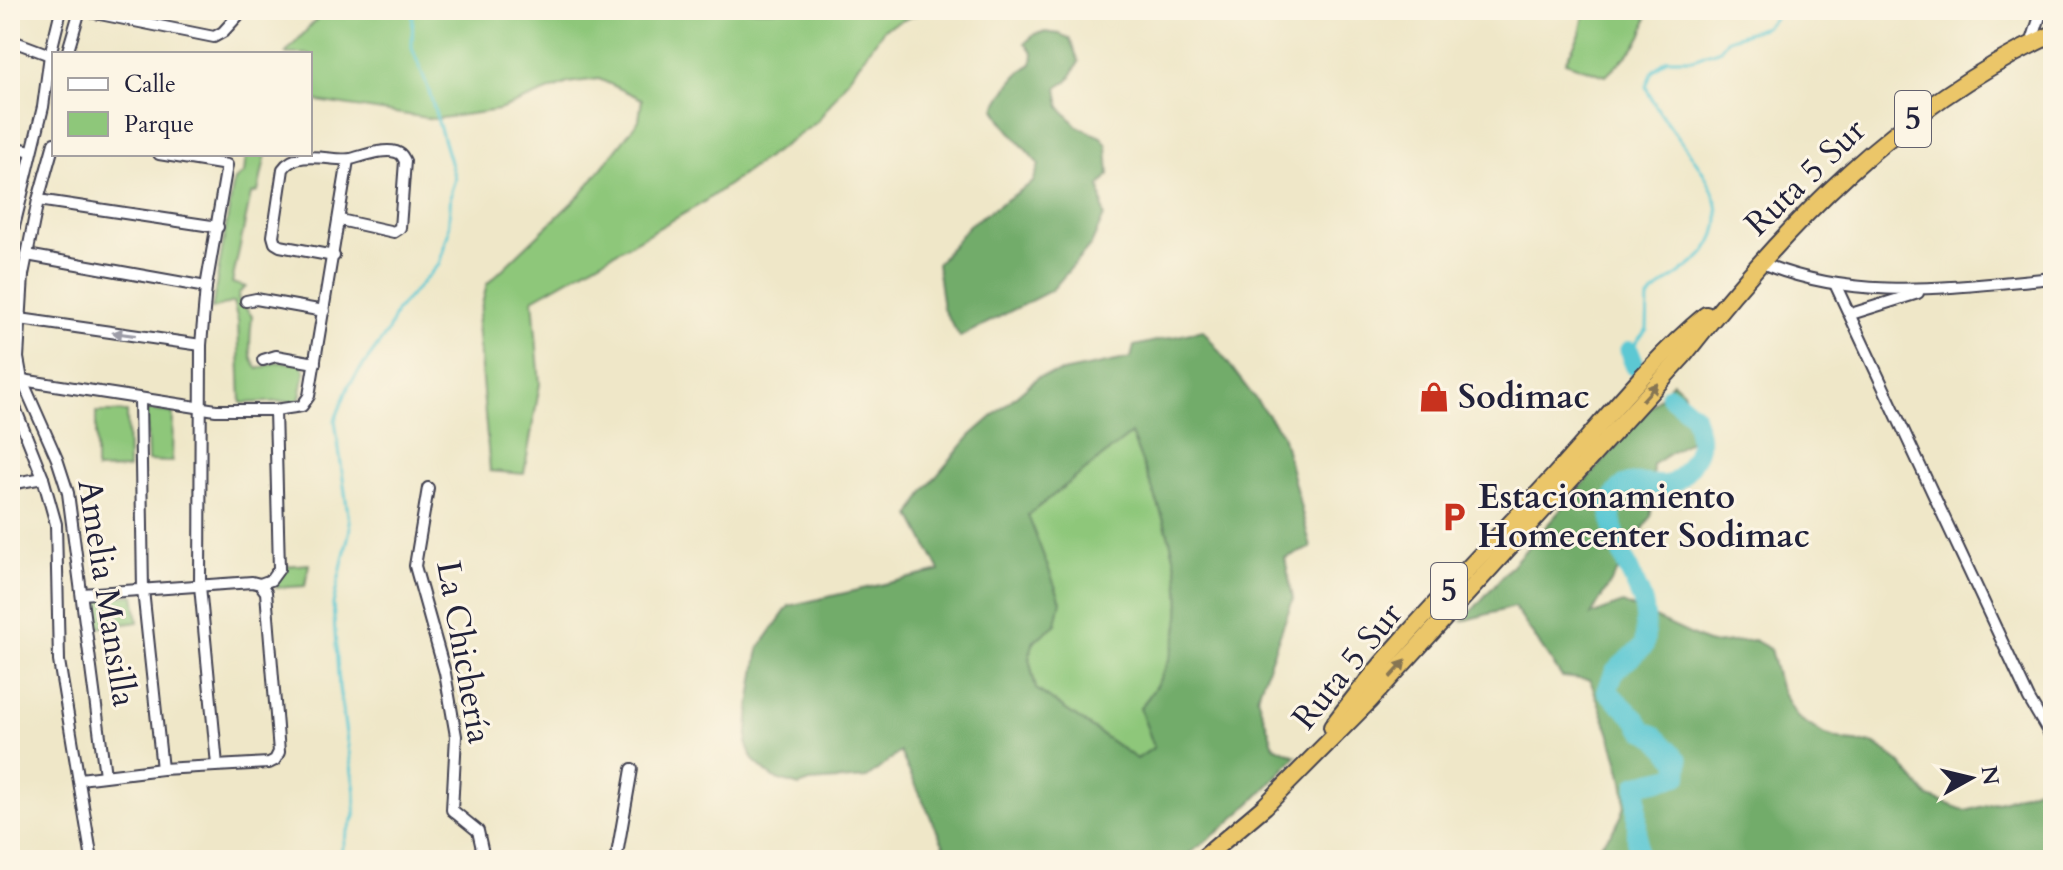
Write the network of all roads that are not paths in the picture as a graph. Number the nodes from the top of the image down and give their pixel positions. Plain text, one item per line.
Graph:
1 (61, 10) edge
2 (80, 10) edge
3 (243, 10) edge
4 (2042, 10) edge
5 (2053, 34) edge
6 (10, 40) edge
7 (2031, 44) junction
8 (68, 52) edge
9 (50, 55) junction
10 (51, 78) edge
11 (10, 146) edge
12 (52, 150) edge
13 (31, 151) junction
14 (171, 156) edge
15 (348, 160) junction
16 (38, 200) junction
17 (13, 210) edge
18 (340, 220) junction
19 (218, 227) junction
20 (10, 243) edge
21 (27, 255) junction
22 (334, 256) junction
23 (1759, 262) junction
24 (10, 274) edge
25 (23, 275) junction
26 (2053, 278) edge
27 (1836, 286) junction
28 (206, 287) junction
29 (1935, 288) junction
30 (1729, 297) junction
31 (246, 301) dead end
32 (324, 311) junction
33 (1851, 314) junction
34 (20, 319) junction
35 (201, 345) junction
36 (263, 360) dead end
37 (315, 363) junction
38 (22, 380) junction
39 (10, 395) edge
40 (140, 400) junction
41 (202, 408) junction
42 (275, 410) junction
43 (43, 478) junction
44 (10, 484) edge
45 (428, 488) dead end
46 (1529, 526) junction
47 (1504, 531) junction
48 (260, 584) junction
49 (200, 586) junction
50 (143, 590) junction
51 (82, 594) junction
52 (2053, 740) edge
53 (1308, 761) junction
54 (217, 765) junction
55 (162, 769) junction
56 (632, 769) dead end
57 (105, 775) junction
58 (80, 779) junction
59 (92, 860) edge
60 (479, 860) edge
61 (616, 860) edge
62 (1201, 860) edge

1 - 9 street
2 - 3 street
2 - 8 street
4 - 7 street
5 - 7 highway, Ruta 5 Sur / 5
6 - 9 street
7 - 23 highway, Ruta 5 Sur / 5
9 - 10 street
10 - 13 street
11 - 13 street
12 - 16 street, Amelia Mansilla
13 - 17 street
14 - 19 street
15 - 18 street
15 - 18 street
15 - 22 street
16 - 19 street
16 - 21 street, Amelia Mansilla
17 - 20 street
18 - 22 street
19 - 28 street
21 - 25 street, Amelia Mansilla
21 - 28 street
22 - 32 street
23 - 27 street
23 - 30 highway, Ruta 5 Sur / 5
24 - 25 street
25 - 34 street, Amelia Mansilla
26 - 29 street
27 - 29 street
27 - 33 street
28 - 35 street
29 - 33 street
46 -> 30 highway, Ruta 5 Sur / 5
30 - 47 highway, Ruta 5 Sur / 5
31 - 32 street
32 - 37 street
33 - 52 street
35 -> 34 street
34 - 38 street, Amelia Mansilla
35 - 41 street
36 - 37 street
37 - 42 street
38 - 40 street
38 - 51 street, Amelia Mansilla
39 - 43 street
40 - 41 street
40 - 50 street
41 - 42 street
41 - 49 street
42 - 48 street
43 - 44 street
43 - 58 street
45 - 60 street, La Chichería
46 - 47 highway
53 -> 46 highway, Ruta 5 Sur / 5
47 - 53 highway, Ruta 5 Sur / 5
48 - 49 street
48 - 54 street
49 - 50 street
49 - 54 street
50 - 51 street
50 - 55 street
51 - 57 street, Amelia Mansilla
53 - 62 highway, Ruta 5 Sur / 5
54 - 55 street
55 - 57 street
56 - 61 street
57 - 58 street
58 - 59 street

